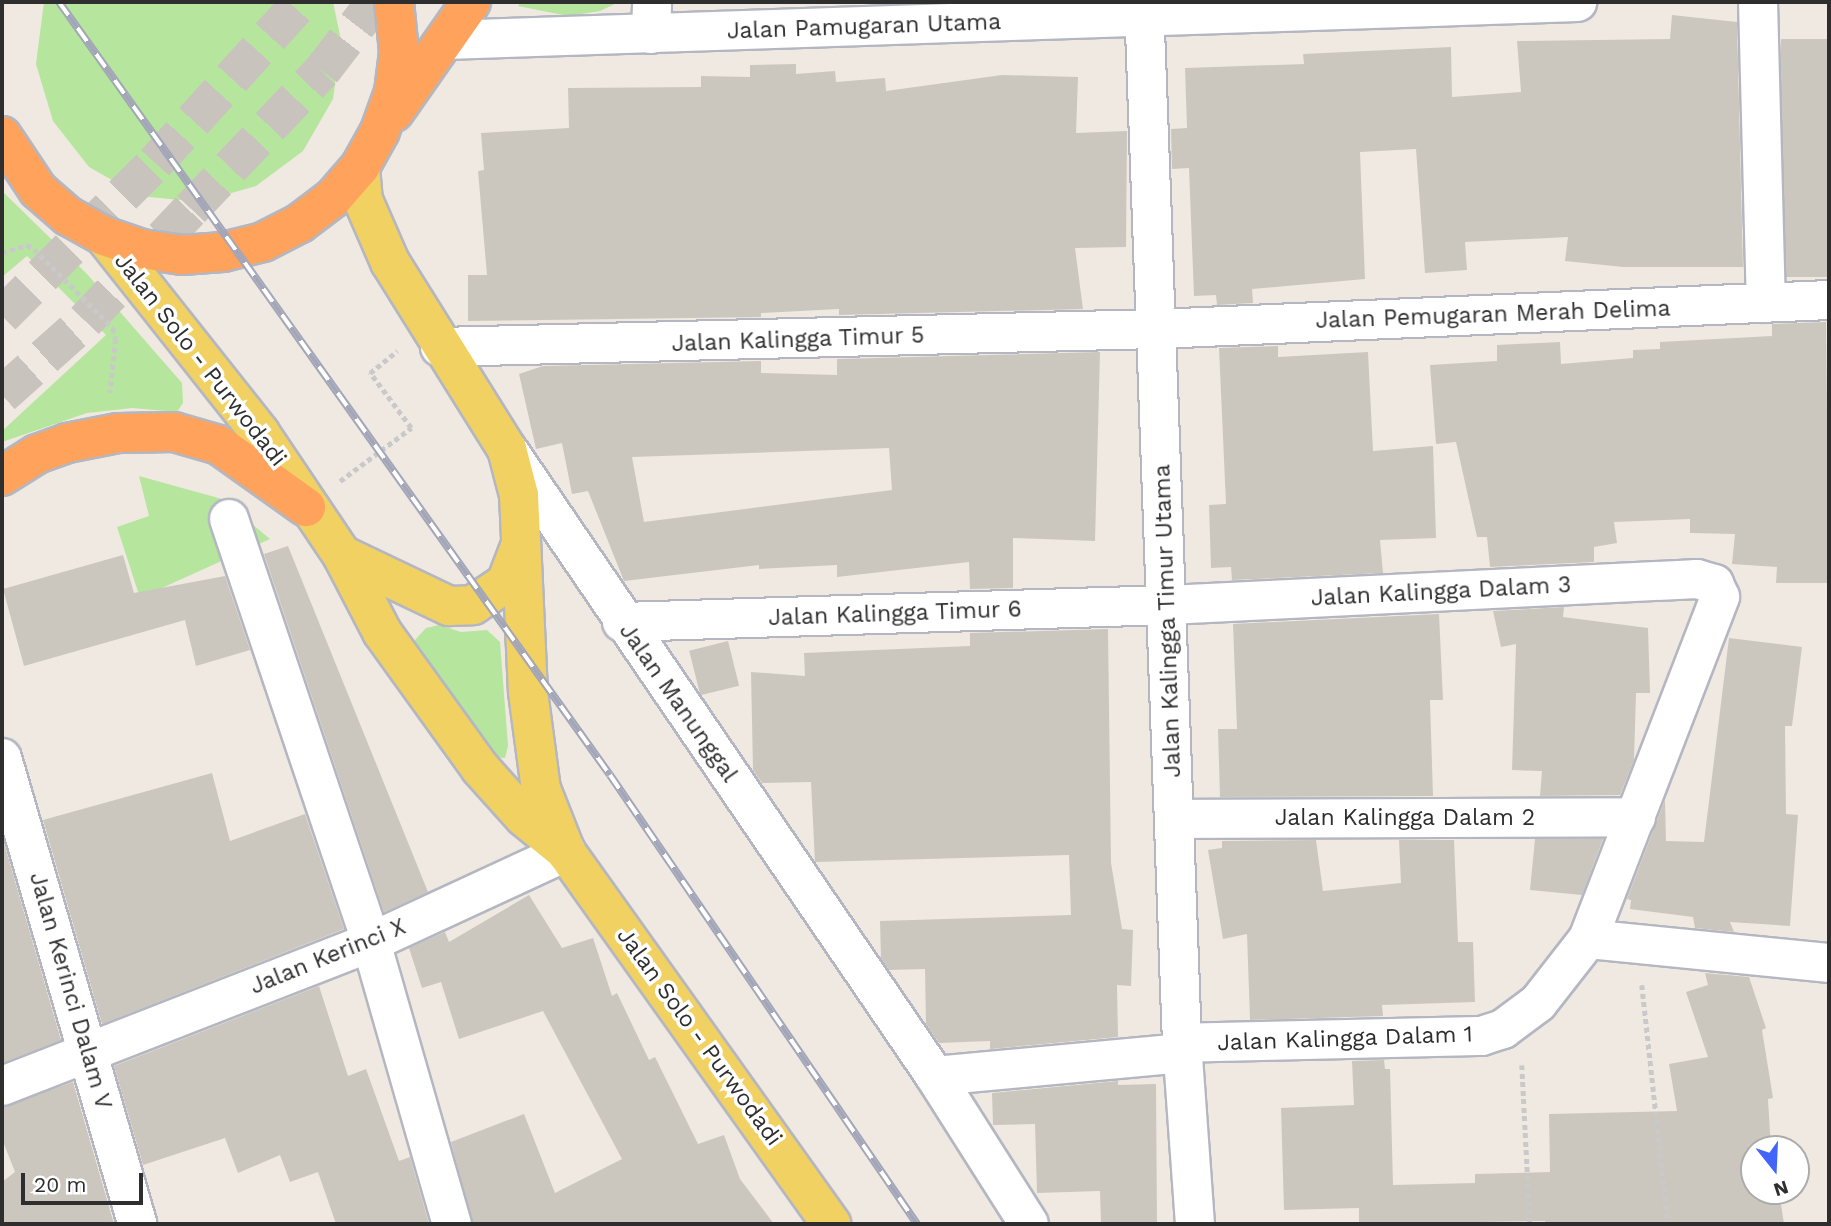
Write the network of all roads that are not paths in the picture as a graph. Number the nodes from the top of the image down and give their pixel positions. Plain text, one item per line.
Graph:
1 (394, 2) edge
2 (471, 2) edge
3 (1577, 2) edge
4 (1758, 2) edge
5 (1144, 10) edge
6 (651, 18) edge
7 (446, 40) junction
8 (380, 131) junction
9 (2, 136) edge
10 (360, 167) junction
11 (104, 236) junction
12 (1829, 300) edge
13 (1766, 303) junction
14 (1157, 329) junction
15 (440, 347) junction
16 (507, 449) junction
17 (2, 476) edge
18 (320, 496) junction
19 (229, 519) dead end
20 (521, 544) junction
21 (342, 555) junction
22 (1714, 584) joint
23 (1168, 605) junction
24 (622, 622) junction
25 (2, 758) edge
26 (1636, 817) junction
27 (1175, 819) junction
28 (566, 852) junction
29 (1588, 939) junction
30 (371, 942) junction
31 (1829, 963) edge
32 (1183, 1048) junction
33 (87, 1055) junction
34 (935, 1076) junction
35 (2, 1086) edge
36 (137, 1224) edge
37 (452, 1224) edge
38 (831, 1224) edge
39 (1029, 1224) edge
40 (1195, 1224) edge

1 - 8 highway
2 - 7 highway
3 - 5 street, Jalan Pamugaran Utama
4 - 13 street
5 - 6 street, Jalan Pamugaran Utama
5 - 14 street, Jalan Kalingga Timur Utama
6 - 7 street, Jalan Pamugaran Utama
7 - 8 highway
8 - 10 highway
9 - 11 highway
10 - 11 highway
10 - 15 main road, Jalan Manunggal
11 - 18 main road, Jalan Solo - Purwodadi
12 - 13 street, Jalan Pemugaran Merah Delima
13 - 14 street, Jalan Pemugaran Merah Delima
14 - 15 street, Jalan Kalingga Timur 5
14 - 23 street, Jalan Kalingga Timur Utama
15 - 16 main road, Jalan Manunggal
16 - 20 main road, Jalan Solo - Purwodadi
16 - 24 street, Jalan Manunggal
17 - 18 highway
18 - 21 main road, Jalan Solo - Purwodadi
19 - 30 street
20 - 21 main road, Jalan Solo - Purwodadi
20 - 28 main road, Jalan Solo - Purwodadi
21 - 28 main road, Jalan Solo - Purwodadi
22 - 23 street, Jalan Kalingga Dalam 3
22 - 26 street, Jalan Kalingga Dalam 1
23 - 24 street, Jalan Kalingga Timur 6
23 - 27 street, Jalan Kalingga Timur Utama
24 - 34 street, Jalan Manunggal
25 - 33 street, Jalan Kerinci Dalam V
26 - 27 street, Jalan Kalingga Dalam 2
26 - 29 street, Jalan Kalingga Dalam 1
27 - 32 street, Jalan Kalingga Timur Utama
28 - 30 street, Jalan Kerinci X
28 - 38 main road, Jalan Solo - Purwodadi
29 - 31 street
29 - 32 street, Jalan Kalingga Dalam 1
30 - 33 street, Jalan Kerinci X
30 - 37 street
32 - 34 street, Jalan Kalingga Dalam 1
32 - 40 street, Jalan Kalingga Timur Utama
33 - 35 street, Jalan Kerinci X
33 - 36 street, Jalan Kerinci Dalam V
34 - 39 street, Jalan Manunggal

